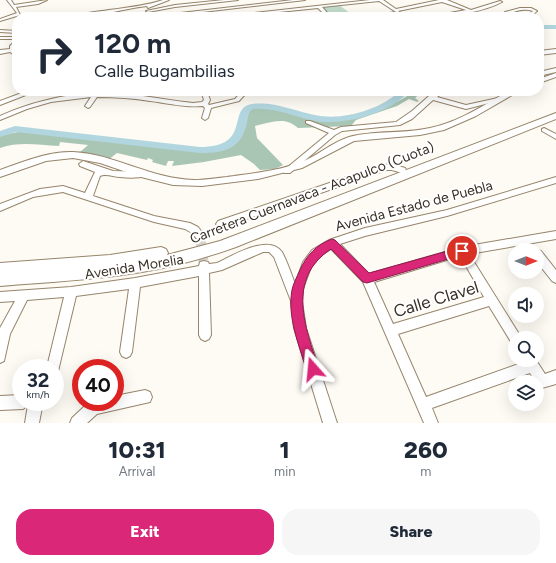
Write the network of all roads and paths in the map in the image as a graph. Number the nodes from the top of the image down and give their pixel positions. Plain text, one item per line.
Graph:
1 (9, 0) edge
2 (45, 0) edge
3 (154, 0) edge
4 (167, 0) edge
5 (180, 0) edge
6 (187, 0) edge
7 (236, 0) edge
8 (303, 0) edge
9 (380, 0) edge
10 (443, 0) edge
11 (288, 1) edge
12 (499, 1) edge
13 (193, 4) junction
14 (12, 6) junction
15 (242, 6) junction
16 (318, 6) junction
17 (148, 8) junction
18 (295, 8) junction
19 (395, 10) junction
20 (141, 11) dead end
21 (196, 11) junction
22 (470, 11) junction
23 (17, 12) edge
24 (104, 12) edge
25 (148, 12) edge
26 (188, 12) edge
27 (247, 12) edge
28 (269, 12) edge
29 (298, 12) edge
30 (324, 12) edge
31 (398, 12) edge
32 (463, 12) edge
33 (510, 12) edge
34 (534, 12) edge
35 (12, 16) edge
36 (0, 20) edge
37 (0, 31) edge
38 (12, 32) edge
39 (0, 38) edge
40 (12, 38) edge
41 (12, 50) edge
42 (556, 51) edge
43 (0, 52) edge
44 (544, 52) edge
45 (556, 70) edge
46 (544, 73) edge
47 (556, 75) edge
48 (544, 79) edge
49 (20, 96) edge
50 (56, 96) edge
51 (81, 96) edge
52 (95, 96) edge
53 (114, 96) edge
54 (206, 96) edge
55 (241, 96) edge
56 (506, 96) edge
57 (431, 97) joint
58 (498, 100) junction
59 (0, 103) edge
60 (28, 106) junction
61 (88, 106) dead end
62 (206, 106) junction
63 (556, 111) edge
64 (556, 116) edge
65 (0, 118) edge
66 (205, 118) dead end
67 (308, 122) dead end
68 (544, 130) dead end
69 (333, 132) junction
70 (556, 137) edge
71 (83, 164) dead end
72 (402, 170) junction
73 (287, 171) junction
74 (101, 172) junction
75 (0, 174) edge
76 (144, 174) junction
77 (556, 180) edge
78 (88, 197) junction
79 (0, 208) edge
80 (221, 224) dead end
81 (556, 235) edge
82 (200, 236) dead end
83 (526, 240) junction
84 (332, 243) junction
85 (528, 243) edge
86 (462, 251) junction
87 (544, 263) edge
88 (204, 268) junction
89 (0, 269) edge
90 (367, 278) junction
91 (556, 278) edge
92 (0, 279) edge
93 (135, 283) junction
94 (71, 292) junction
95 (24, 295) junction
96 (0, 297) edge
97 (492, 300) junction
98 (296, 302) junction
99 (390, 331) junction
100 (511, 331) edge
101 (205, 335) dead end
102 (126, 352) dead end
103 (0, 357) edge
104 (55, 359) edge
105 (521, 367) edge
106 (533, 367) edge
107 (556, 377) edge
108 (145, 397) dead end
109 (12, 402) edge
110 (0, 403) edge
111 (422, 405) junction
112 (34, 411) edge
113 (32, 423) edge
114 (77, 423) edge
115 (330, 423) edge
116 (431, 423) edge

1 - 14 street
2 - 14 street
3 - 17 street
4 - 17 street
5 - 6 street
7 - 13 street
7 - 15 street
8 - 11 street
9 - 16 street
9 - 19 street
10 - 19 street
10 - 22 street
11 - 15 street
11 - 18 street
12 - 22 street
13 - 17 street
13 - 21 street
14 - 23 street
15 - 21 street
15 - 27 street
16 - 18 street
16 - 30 street
17 - 20 street
17 - 24 street
17 - 25 street
18 - 28 street
18 - 29 street
19 - 31 street
21 - 26 street
22 - 32 street
33 - 34 street
35 - 36 street
37 - 38 street
39 - 40 street
41 - 43 street
42 - 44 street
45 - 46 main road
47 - 48 street
49 - 59 street
50 - 60 street
51 - 60 street
52 - 61 street
53 - 62 street
54 - 62 street
55 - 62 street
56 - 58 main road
57 - 58 street
57 - 69 street
58 - 73 main road
60 - 65 street
62 - 66 street
63 - 72 highway, Carretera Cuernavaca - Acapulco (Cuota)
64 - 92 highway, Carretera Cuernavaca - Acapulco (Cuota)
67 - 69 street
68 - 70 street
69 - 73 street
71 - 74 street
72 - 80 street
72 - 89 highway, Carretera Cuernavaca - Acapulco (Cuota)
73 - 76 main road
74 - 76 street
74 - 78 street
75 - 76 main road
77 - 84 street, Avenida Estado de Puebla
78 - 79 street
78 - 82 street
81 - 83 street
83 - 85 street
83 - 86 street
84 - 90 street
84 - 98 street, Avenida Estado de Puebla
86 - 90 street
86 - 97 street
87 - 91 street
88 - 93 street, Avenida Morelia
88 - 98 street, Avenida Morelia
88 - 101 street
90 - 99 street
93 - 94 street, Avenida Morelia
93 - 102 street
94 - 95 street, Avenida Morelia
94 - 104 street
95 - 96 street, Avenida Morelia
95 - 103 street
97 - 99 street, Calle Clavel
97 - 100 street
98 - 115 street, Avenida Estado de Puebla
99 - 111 street
105 - 111 street
106 - 107 street
108 - 114 street
109 - 110 street
111 - 116 street
112 - 113 street

